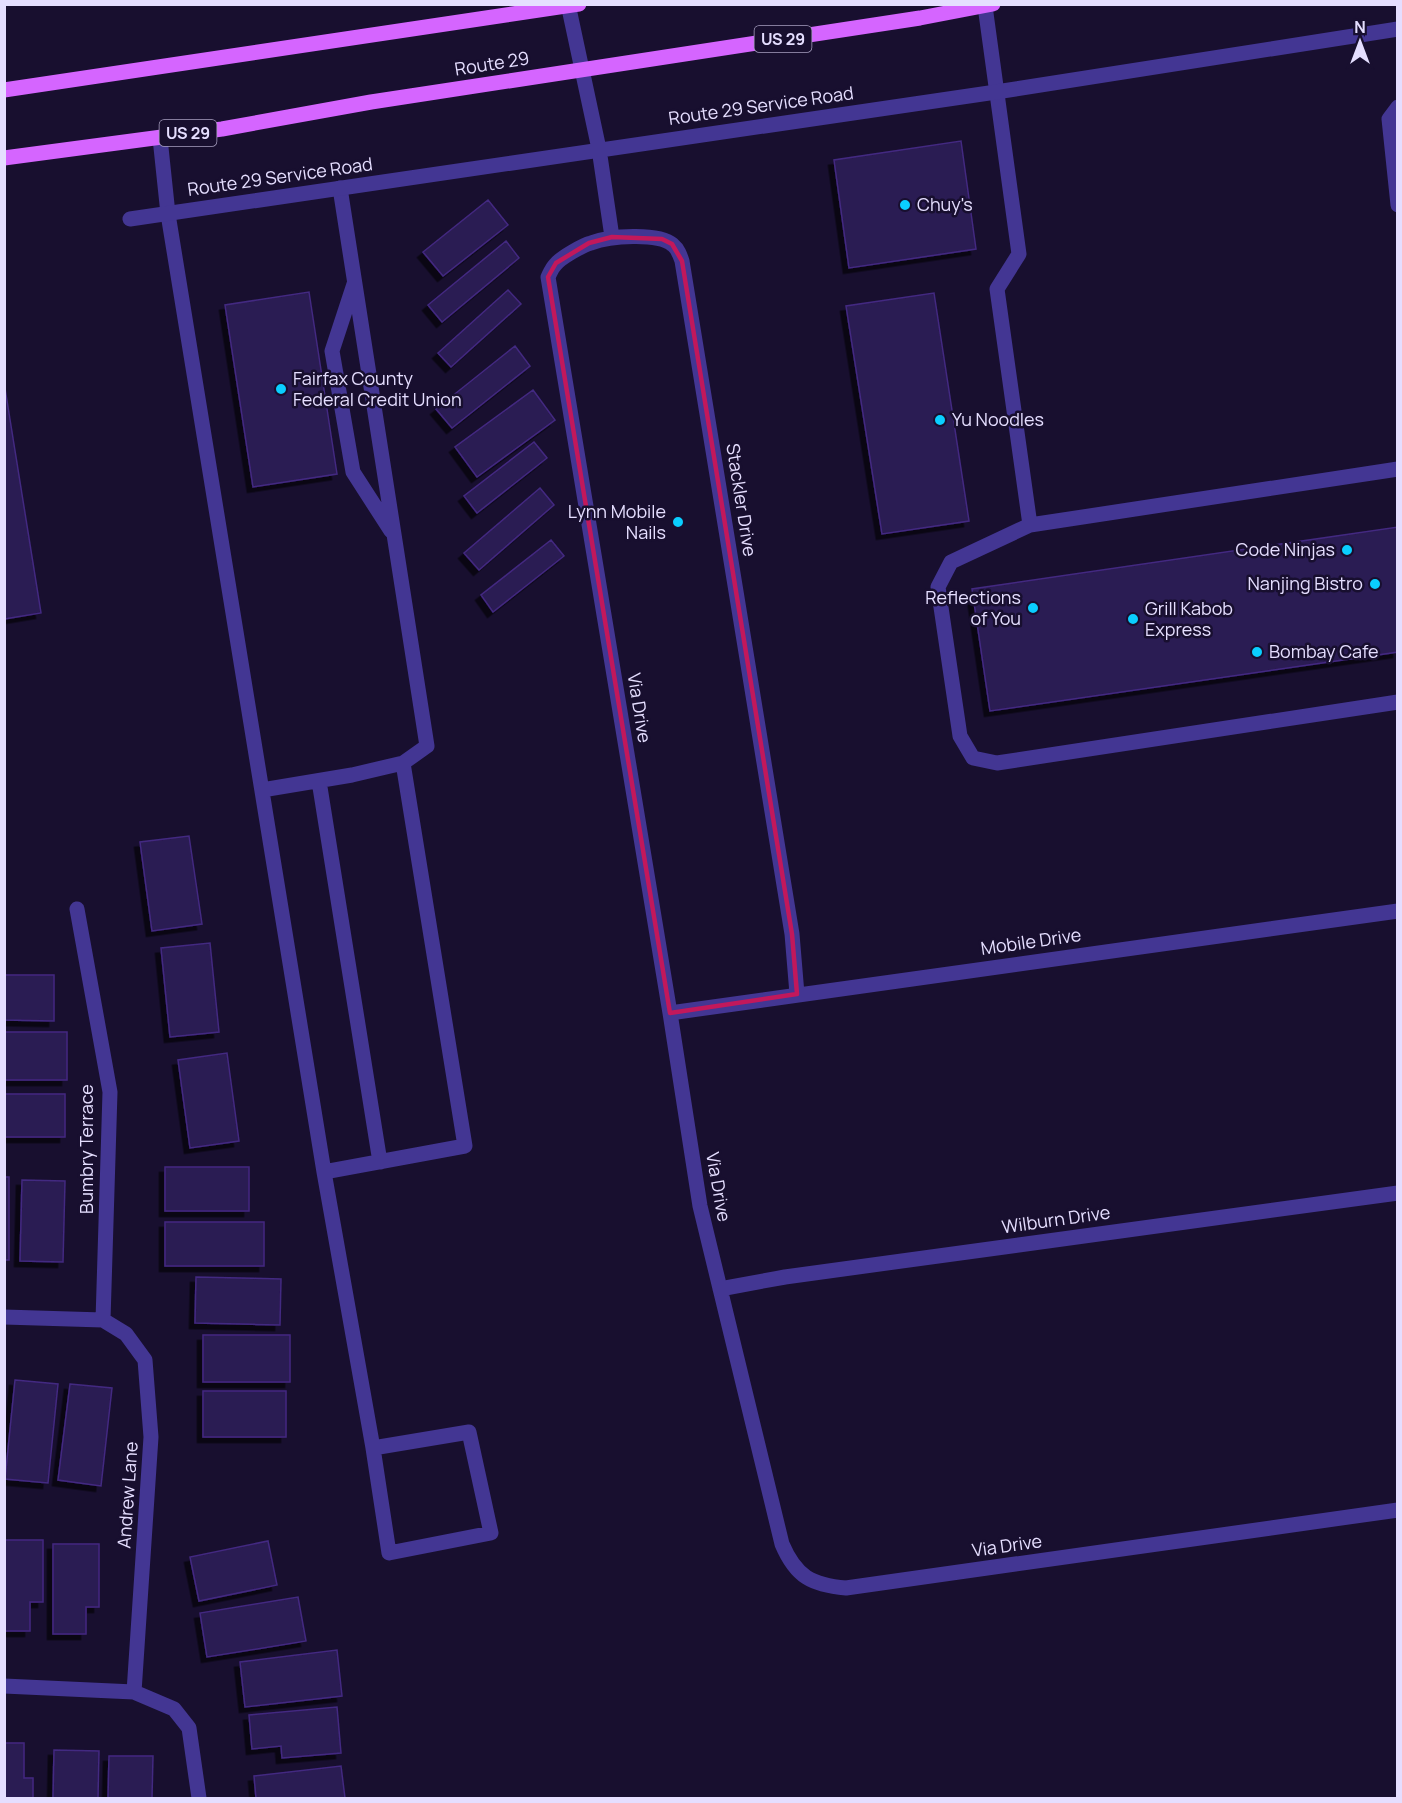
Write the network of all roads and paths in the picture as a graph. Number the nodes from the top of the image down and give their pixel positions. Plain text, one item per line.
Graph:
1 (572, 5) edge
2 (989, 5) edge
3 (1398, 29) edge
4 (581, 70) junction
5 (4, 90) edge
6 (996, 92) junction
7 (1398, 107) edge
8 (160, 138) junction
9 (598, 149) junction
10 (4, 158) edge
11 (340, 188) junction
12 (1398, 205) edge
13 (168, 213) junction
14 (130, 219) dead end
15 (612, 237) junction
16 (355, 281) junction
17 (1398, 469) edge
18 (1030, 525) junction
19 (394, 536) junction
20 (1398, 702) edge
21 (403, 763) junction
22 (319, 781) junction
23 (262, 790) junction
24 (77, 909) dead end
25 (1398, 911) edge
26 (796, 994) junction
27 (670, 1013) junction
28 (380, 1162) junction
29 (324, 1172) junction
30 (1398, 1193) edge
31 (720, 1289) junction
32 (4, 1317) edge
33 (104, 1320) junction
34 (373, 1448) junction
35 (1398, 1510) edge
36 (4, 1686) edge
37 (134, 1692) junction
38 (200, 1798) edge

1 - 4 street
1 - 5 main road
2 - 4 main road, Route 29 / US 29
2 - 6 street
3 - 6 street, Route 29 Service Road
4 - 8 main road, Route 29 / US 29
4 - 9 street
6 - 9 street, Route 29 Service Road
6 - 18 street
7 - 12 street
8 - 10 main road, Route 29 / US 29
8 - 13 street
9 - 11 street, Route 29 Service Road
9 - 15 street
11 - 13 street, Route 29 Service Road
11 - 16 street
13 - 14 street, Route 29 Service Road
13 - 23 street
15 - 26 street, Stackler Drive
15 - 27 street, Via Drive
16 - 19 street
16 - 19 street
17 - 18 street
18 - 20 street
19 - 21 street
21 - 22 street
21 - 28 street
22 - 23 street
22 - 28 street
23 - 29 street
24 - 33 street, Bumbry Terrace
25 - 26 street, Mobile Drive
26 - 27 street, Mobile Drive
27 - 31 street, Via Drive
28 - 29 street
29 - 34 street
30 - 31 street, Wilburn Drive
31 - 35 street, Via Drive
32 - 33 street
33 - 37 street, Andrew Lane
34 - 34 street
36 - 37 street
37 - 38 street

